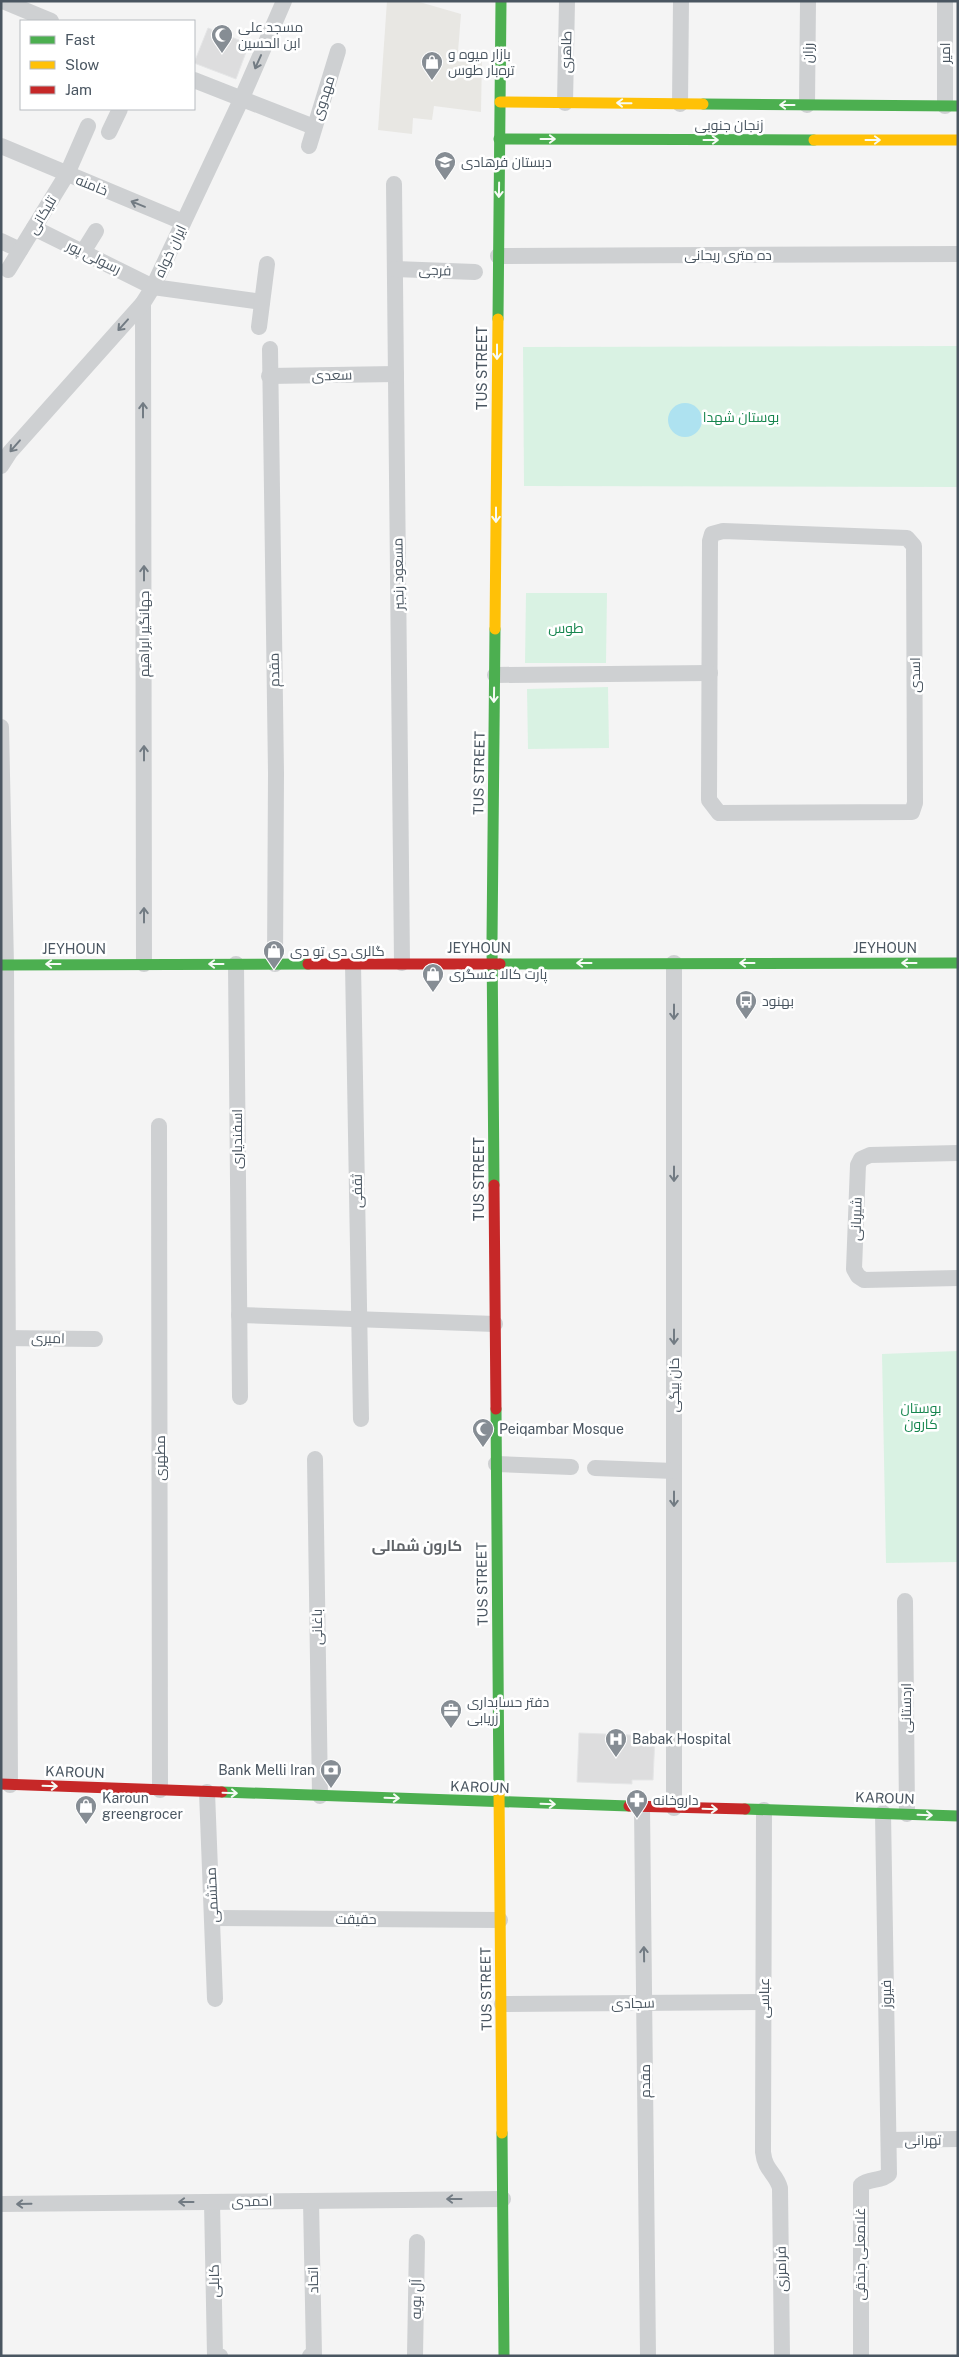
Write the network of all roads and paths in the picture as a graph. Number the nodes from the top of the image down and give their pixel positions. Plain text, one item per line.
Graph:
1 (3, 1) edge
2 (284, 1) edge
3 (501, 1) edge
4 (567, 1) edge
5 (681, 1) edge
6 (808, 1) edge
7 (945, 1) edge
8 (49, 20) edge
9 (338, 51) dead end
10 (195, 80) edge
11 (241, 100) junction
12 (500, 102) junction
13 (565, 103) junction
14 (680, 104) junction
15 (808, 105) junction
16 (951, 106) edge
17 (120, 110) edge
18 (88, 126) dead end
19 (314, 127) junction
20 (109, 132) dead end
21 (499, 139) junction
22 (958, 140) edge
23 (1, 146) edge
24 (309, 146) dead end
25 (67, 174) junction
26 (394, 184) dead end
27 (184, 222) junction
28 (34, 228) junction
29 (96, 231) dead end
30 (1, 241) edge
31 (20, 250) junction
32 (83, 252) junction
33 (958, 254) edge
34 (498, 256) junction
35 (267, 264) dead end
36 (395, 269) junction
37 (8, 270) dead end
38 (475, 272) dead end
39 (153, 287) junction
40 (262, 302) junction
41 (143, 303) junction
42 (259, 327) dead end
43 (270, 350) dead end
44 (396, 374) junction
45 (269, 376) junction
46 (1, 465) edge
47 (710, 673) junction
48 (495, 675) junction
49 (1, 727) edge
50 (492, 963) junction
51 (674, 963) junction
52 (3, 964) edge
53 (144, 964) junction
54 (236, 964) junction
55 (275, 964) junction
56 (353, 964) junction
57 (402, 964) junction
58 (958, 964) edge
59 (159, 1126) dead end
60 (958, 1153) edge
61 (958, 1278) edge
62 (239, 1315) junction
63 (359, 1319) junction
64 (495, 1324) junction
65 (4, 1338) edge
66 (95, 1340) dead end
67 (240, 1397) dead end
68 (360, 1419) dead end
69 (315, 1459) dead end
70 (496, 1464) junction
71 (571, 1466) dead end
72 (595, 1468) dead end
73 (674, 1471) junction
74 (906, 1601) dead end
75 (6, 1784) edge
76 (160, 1790) junction
77 (207, 1792) junction
78 (320, 1796) junction
79 (499, 1802) junction
80 (642, 1807) junction
81 (674, 1808) junction
82 (764, 1810) junction
83 (883, 1813) junction
84 (907, 1814) junction
85 (958, 1816) edge
86 (213, 1918) junction
87 (500, 1920) junction
88 (215, 1999) dead end
89 (645, 2002) junction
90 (764, 2002) junction
91 (502, 2004) junction
92 (958, 2139) edge
93 (889, 2140) junction
94 (889, 2174) joint
95 (778, 2182) joint
96 (503, 2199) junction
97 (311, 2201) junction
98 (212, 2202) junction
99 (1, 2204) edge
100 (416, 2242) dead end
101 (220, 2356) edge
102 (310, 2356) edge
103 (415, 2356) edge
104 (504, 2356) edge
105 (648, 2356) edge
106 (782, 2356) edge
107 (860, 2356) edge

1 - 8 street
2 -> 11 street, ایران خواه
3 - 12 street, TUS STREET
4 - 13 street, طاهری
5 - 14 street
6 - 15 street, رزان
7 - 16 street, امیر
9 - 19 street, مهدوی
10 - 11 street
11 - 19 street
11 - 27 street, ایران خواه
12 - 13 street, زنجان جنوبی
12 - 21 street, TUS STREET
14 -> 13 street, زنجان جنوبی
15 -> 14 street, زنجان جنوبی
15 - 16 street, زنجان جنوبی
17 - 20 street
18 - 25 street, تلیکانی
19 - 24 street, مهدوی
21 -> 22 street, زنجان جنوبی
21 -> 34 street, TUS STREET
23 - 25 street, خامنه
27 -> 25 street, خامنه
25 - 28 street, تلیکانی
26 - 36 street, مسعود رنجبر
27 - 39 street, ایران خواه
28 - 31 street, تلیکانی
28 - 32 street, رسولی پور
29 - 32 street
30 - 31 street
31 - 37 street, تلیکانی
32 - 39 street, رسولی پور
33 - 34 street, ده متری ریحانی
34 -> 48 street, TUS STREET
35 - 40 street
36 - 38 street, فرجی
36 - 44 street, مسعود رنجبر
39 - 40 street, رسولی پور
39 - 41 street, ایران خواه
40 - 42 street
41 -> 46 street, ایران خواه
53 -> 41 street, جهانگیر ابراهیم
43 - 45 street, مقدم
44 - 45 street, سعدی
44 - 57 street, مسعود رنجبر
45 - 55 street, مقدم
47 - 47 street, اسدی
47 - 48 street
48 -> 50 street, TUS STREET
49 - 52 street
51 -> 50 street, JEYHOUN
50 - 57 street, JEYHOUN
50 - 64 street, TUS STREET
58 -> 51 street, JEYHOUN
51 -> 73 street, خان بیگی
53 -> 52 street, JEYHOUN
52 - 65 street
54 -> 53 street, JEYHOUN
54 - 55 street, JEYHOUN
54 - 62 street, اسفندیاری
55 - 56 street, JEYHOUN
56 - 57 street, JEYHOUN
56 - 63 street, ثقفی
59 - 76 street, مطهری
60 - 61 street, شیربانی
62 - 63 street
62 - 67 street, اسفندیاری
63 - 64 street
63 - 68 street, ثقفی
64 - 70 street, TUS STREET
65 - 66 street, امیری
65 - 75 street
69 - 78 street, باغانی
70 - 71 street
70 - 79 street, TUS STREET
72 - 73 street
73 -> 81 street, خان بیگی
74 - 84 street, اردستانی
75 -> 76 street, KAROUN
76 - 77 street, KAROUN
77 -> 78 street, KAROUN
77 - 86 street, محتشمی
78 -> 79 street, KAROUN
79 -> 80 street, KAROUN
79 - 87 street, TUS STREET
80 - 81 street, KAROUN
89 -> 80 street, مقدم
81 -> 82 street, KAROUN
82 - 83 street, KAROUN
82 - 90 street, عباسی
83 - 84 street, KAROUN
83 - 93 street, فیروز
84 -> 85 street, KAROUN
86 - 87 street, حقیقت
86 - 88 street, محتشمی
87 - 91 street, TUS STREET
89 - 90 street, سجادی
89 - 91 street, سجادی
89 - 105 street, مقدم
90 - 95 street, عباسی
91 - 96 street, TUS STREET
92 - 93 street, تهرانی
93 - 94 street, فیروز
94 - 107 street, غلامعلی جندقی
95 - 106 street, فرامرزی
96 -> 97 street, احمدی
96 - 104 street, TUS STREET
97 - 98 street, احمدی
97 - 102 street, اتحاد
98 -> 99 street, احمدی
98 - 101 street, کابلی
100 - 103 street, آل بویه

